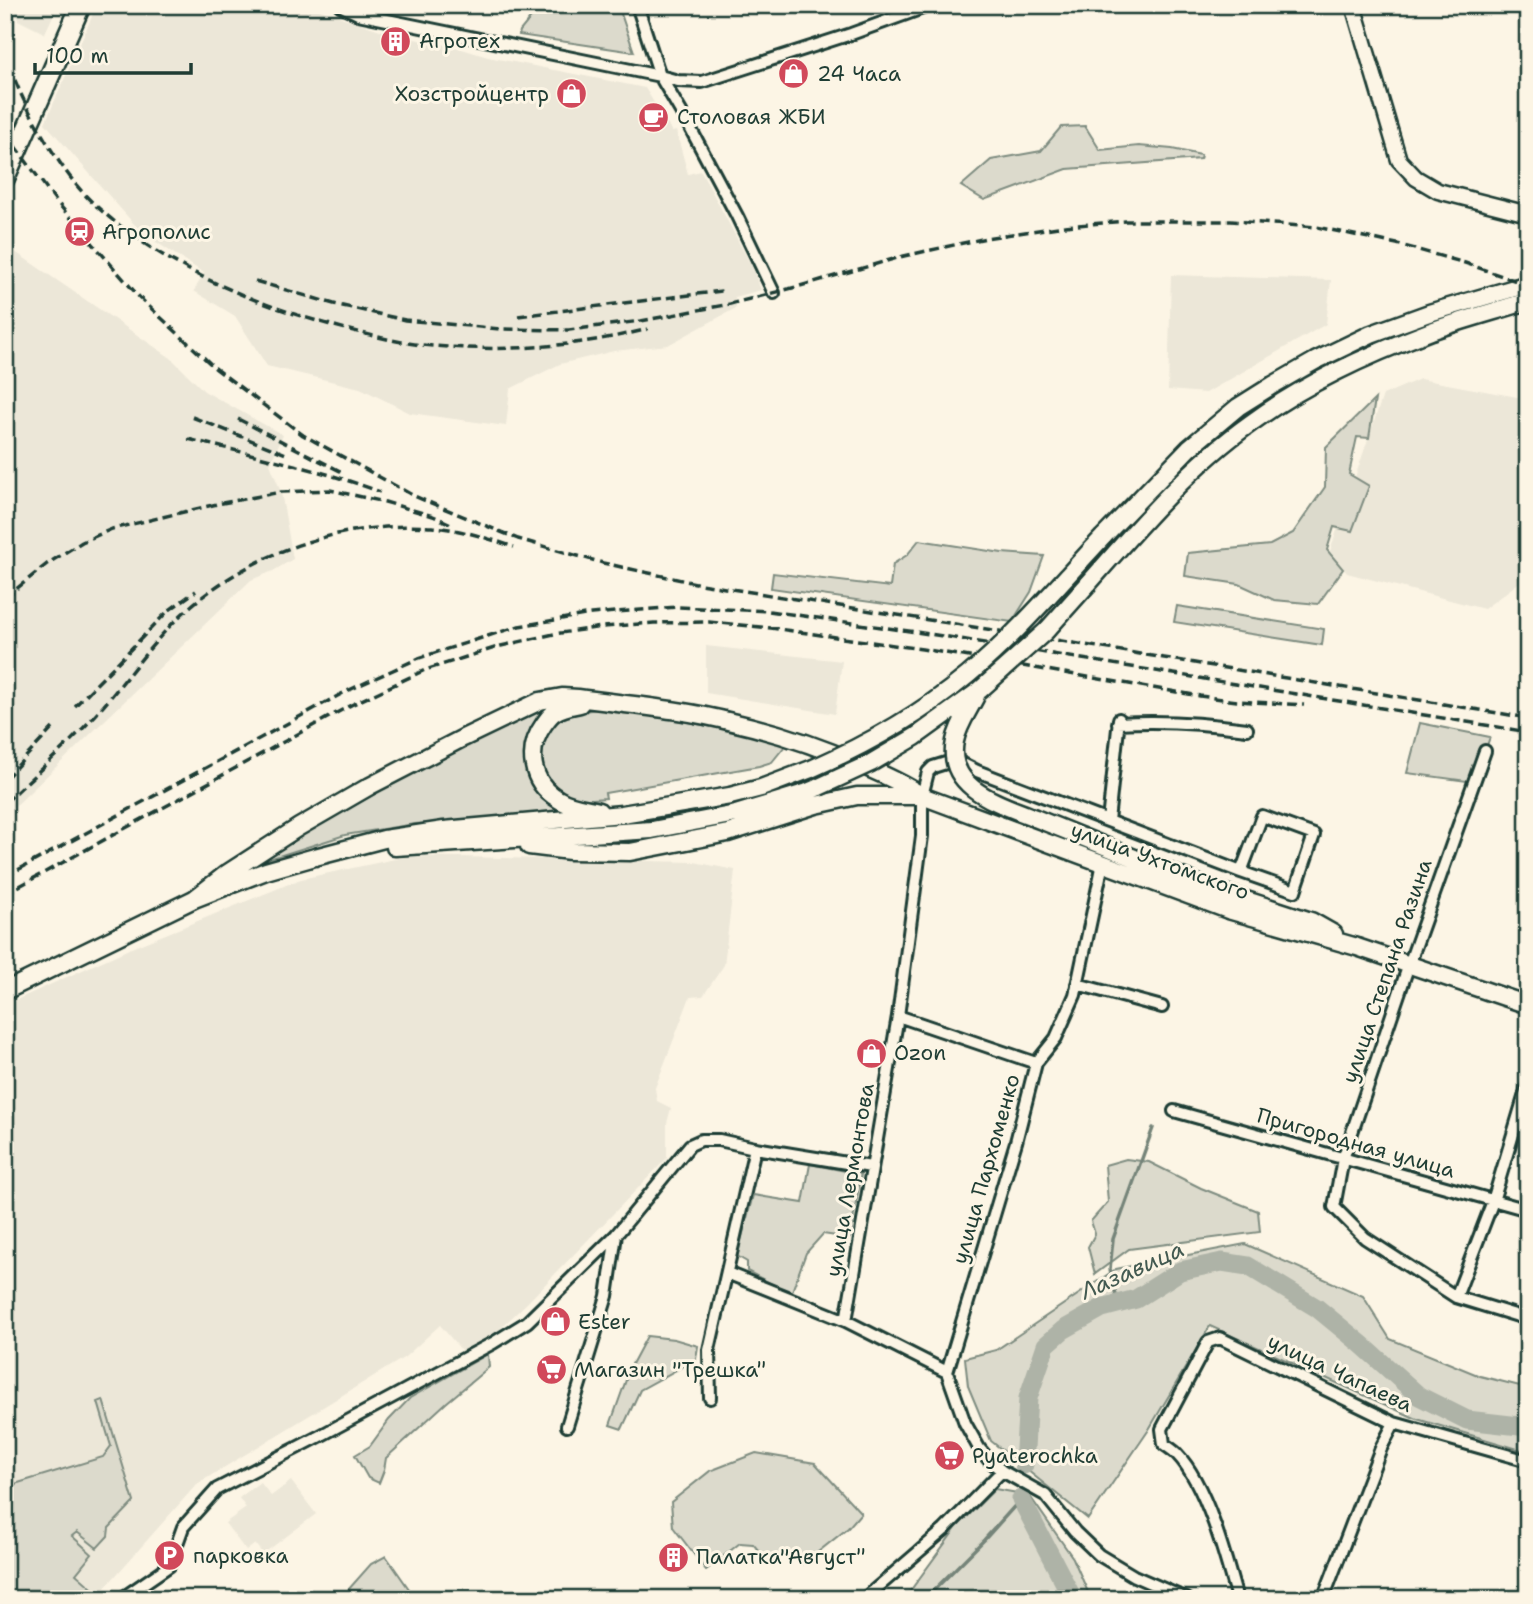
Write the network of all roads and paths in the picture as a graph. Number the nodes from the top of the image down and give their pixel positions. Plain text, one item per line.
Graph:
1 (81, 5) edge
2 (340, 5) edge
3 (638, 5) edge
4 (931, 5) edge
5 (1353, 5) edge
6 (660, 76) junction
7 (5, 178) edge
8 (1528, 214) edge
9 (1528, 284) edge
10 (774, 293) dead end
11 (1528, 302) edge
12 (980, 690) junction
13 (602, 701) junction
14 (1247, 729) dead end
15 (1485, 751) dead end
16 (922, 796) junction
17 (622, 814) junction
18 (1108, 821) junction
19 (496, 841) junction
20 (354, 848) junction
21 (1103, 863) junction
22 (1241, 873) junction
23 (194, 899) junction
24 (1357, 947) junction
25 (1409, 965) junction
26 (1077, 984) junction
27 (5, 991) edge
28 (1528, 1005) edge
29 (1162, 1007) dead end
30 (898, 1016) junction
31 (1036, 1063) junction
32 (1528, 1084) edge
33 (1174, 1111) dead end
34 (755, 1148) junction
35 (1343, 1159) junction
36 (872, 1167) junction
37 (1493, 1201) junction
38 (1528, 1210) edge
39 (616, 1236) junction
40 (727, 1273) junction
41 (1456, 1297) junction
42 (1528, 1319) edge
43 (846, 1321) junction
44 (947, 1372) junction
45 (710, 1398) dead end
46 (1394, 1423) junction
47 (567, 1426) dead end
48 (1528, 1461) edge
49 (1002, 1471) junction
50 (121, 1599) edge
51 (864, 1599) edge
52 (1187, 1599) edge
53 (1237, 1599) edge
54 (1323, 1599) edge

1 - 7 main road
2 - 6 street
3 - 6 street
4 - 6 street
5 - 8 street
6 - 10 street
9 - 17 main road, bridge
11 - 12 main road, bridge
12 - 19 main road, bridge
12 - 24 main road, bridge
13 - 16 main road, улица Ухтомского
13 - 17 main road
13 - 23 main road
14 - 18 street
15 - 25 street, улица Степана Разина
16 - 18 street
16 - 19 main road
16 - 21 main road, улица Ухтомского
16 - 30 street, улица Лермонтова
17 - 20 main road
18 - 22 street
19 - 20 main road
20 - 23 main road
21 - 24 main road, улица Ухтомского
21 - 26 street, улица Пархоменко
22 - 22 street
23 - 27 main road
24 - 25 main road, улица Ухтомского
25 - 28 main road, улица Ухтомского
25 - 35 street, улица Степана Разина
26 - 29 street
26 - 31 street, улица Пархоменко
30 - 31 street
30 - 36 street, улица Лермонтова
31 - 44 street, улица Пархоменко
32 - 37 street
33 - 35 street, Пригородная улица
34 - 36 street
34 - 39 street
34 - 40 street
35 - 37 street, Пригородная улица
35 - 41 street, улица Степана Разина
36 - 43 street, улица Лермонтова
37 - 38 street, Пригородная улица
37 - 41 street
39 - 47 street
39 - 50 street
40 - 43 street
40 - 45 street
41 - 42 street
43 - 44 street
44 - 49 street
46 - 48 street, улица Чапаева
46 - 53 street, улица Чапаева
46 - 54 street
49 - 51 street
49 - 52 street

